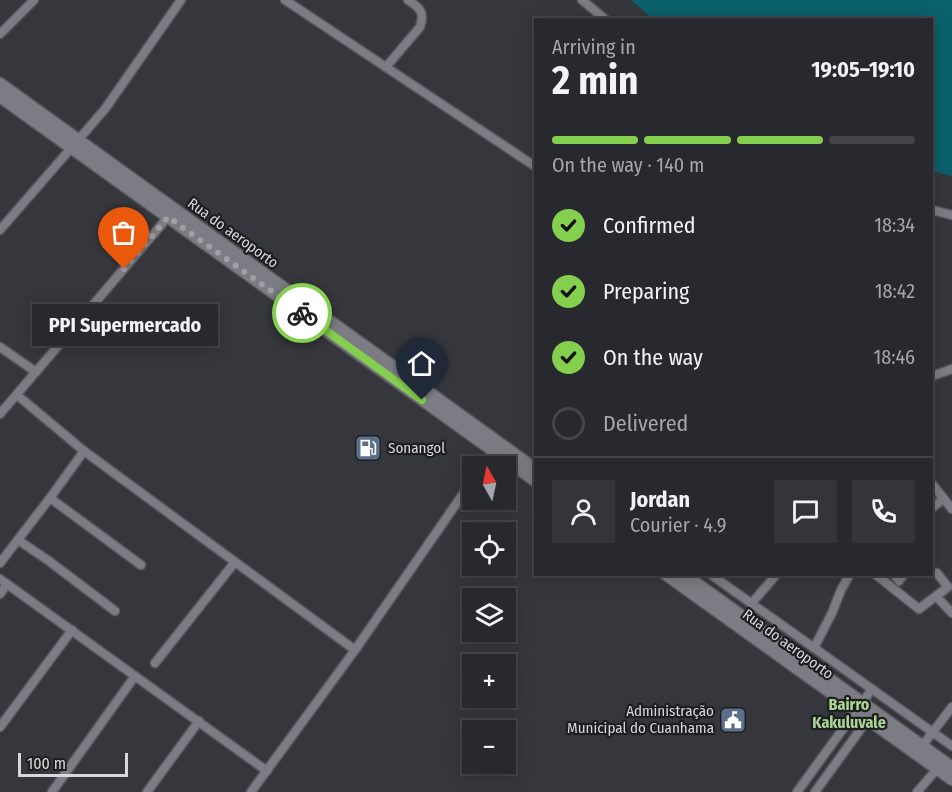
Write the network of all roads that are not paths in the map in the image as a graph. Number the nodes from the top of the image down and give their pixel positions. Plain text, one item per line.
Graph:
1 (34, 0) edge
2 (181, 0) edge
3 (285, 0) edge
4 (408, 0) edge
5 (582, 0) edge
6 (604, 18) edge
7 (0, 34) edge
8 (386, 68) junction
9 (0, 84) edge
10 (0, 96) edge
11 (75, 143) junction
12 (534, 166) edge
13 (933, 210) edge
14 (952, 214) edge
15 (168, 217) junction
16 (0, 230) edge
17 (0, 347) edge
18 (952, 369) edge
19 (36, 372) junction
20 (933, 376) edge
21 (17, 395) junction
22 (0, 414) edge
23 (496, 447) junction
24 (84, 451) junction
25 (490, 456) edge
26 (534, 469) edge
27 (534, 479) edge
28 (933, 485) edge
29 (462, 495) edge
30 (50, 498) junction
31 (943, 499) junction
32 (933, 507) edge
33 (952, 509) edge
34 (18, 540) junction
35 (235, 562) junction
36 (0, 563) edge
37 (141, 565) dead end
38 (937, 573) dead end
39 (669, 576) edge
40 (685, 576) edge
41 (713, 576) edge
42 (775, 576) edge
43 (849, 576) edge
44 (878, 576) edge
45 (3, 582) edge
46 (0, 594) edge
47 (936, 596) junction
48 (751, 604) junction
49 (951, 609) edge
50 (115, 611) dead end
51 (72, 630) junction
52 (814, 648) junction
53 (355, 650) junction
54 (155, 663) dead end
55 (135, 676) junction
56 (872, 689) junction
57 (859, 707) junction
58 (952, 707) edge
59 (868, 719) junction
60 (199, 721) junction
61 (0, 727) edge
62 (933, 732) junction
63 (922, 746) junction
64 (952, 746) edge
65 (952, 768) edge
66 (937, 769) junction
67 (267, 771) junction
68 (952, 779) edge
69 (52, 792) edge
70 (147, 792) edge
71 (251, 792) edge
72 (797, 792) edge
73 (815, 792) edge
74 (917, 792) edge

1 - 7 street
2 - 11 street
3 - 8 street
4 - 8 street
5 - 6 street
8 - 12 street
9 - 11 main road, Rua do aeroporto
10 - 11 main road, Rua do aeroporto
11 - 15 main road, Rua do aeroporto
11 - 16 street
11 - 23 main road, Rua do aeroporto
13 - 14 street
15 - 19 street
15 - 23 main road, Rua do aeroporto
17 - 19 street
18 - 20 street
19 - 21 street
21 - 22 street
21 - 24 street
23 - 25 street
23 - 26 main road, Rua do aeroporto
23 - 27 main road, Rua do aeroporto
24 - 30 street
24 - 35 street
28 - 31 street
29 - 53 street
30 - 34 street
30 - 37 street
31 - 32 street
31 - 33 street
34 - 36 street
34 - 50 street
35 - 53 street
35 - 54 street
38 - 47 street
39 - 57 main road, Rua do aeroporto
40 - 57 main road, Rua do aeroporto
41 - 48 street
42 - 48 street
43 - 52 street
44 - 47 street
45 - 46 street
45 - 51 street
47 - 49 street
48 - 52 street
51 - 55 street
51 - 61 street
52 - 56 street
53 - 67 street
55 - 60 street
55 - 69 street
56 - 57 street
56 - 62 street
57 - 59 main road, Rua do aeroporto
57 - 63 main road, Rua do aeroporto
57 - 72 street
58 - 62 street
59 - 66 main road, Rua do aeroporto
59 - 73 street
60 - 67 street
60 - 70 street
62 - 63 street
62 - 64 street
63 - 65 main road, Rua do aeroporto
66 - 68 main road, Rua do aeroporto
66 - 74 street
67 - 71 street

